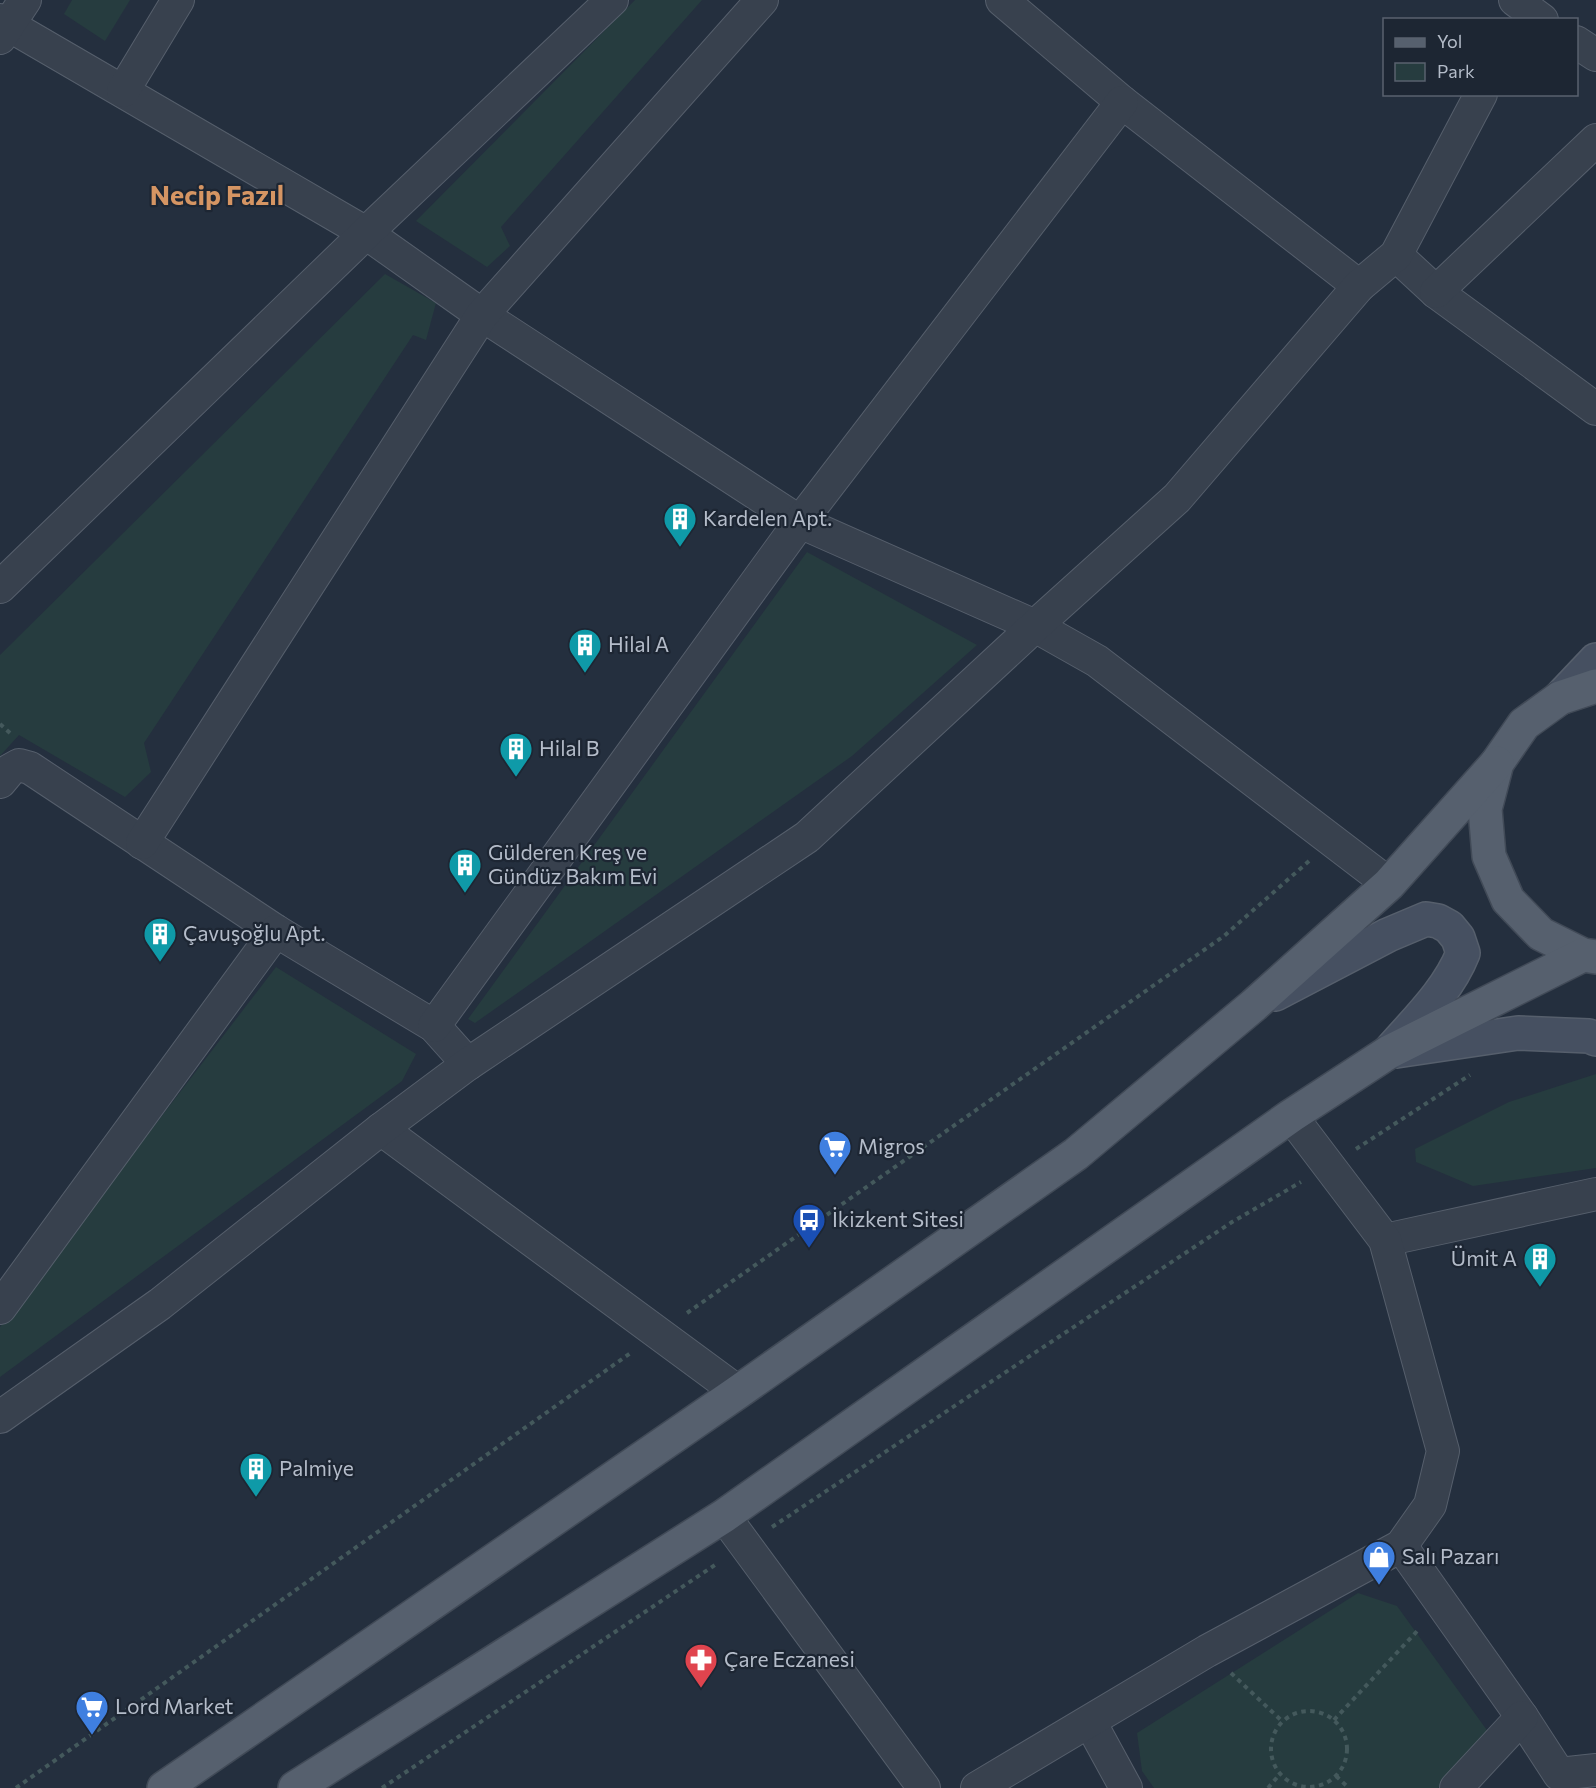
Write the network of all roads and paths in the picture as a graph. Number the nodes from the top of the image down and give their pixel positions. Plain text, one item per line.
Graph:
1 (178, 0) edge
2 (762, 0) edge
3 (1002, 0) edge
4 (604, 2) edge
5 (9, 21) edge
6 (1578, 43) edge
7 (1596, 55) edge
8 (123, 91) junction
9 (1480, 96) edge
10 (1122, 102) junction
11 (1596, 140) edge
12 (366, 233) junction
13 (1396, 255) junction
14 (1359, 286) junction
15 (1436, 292) junction
16 (482, 315) junction
17 (1596, 409) edge
18 (800, 522) junction
19 (0, 587) edge
20 (1035, 626) junction
21 (1596, 660) edge
22 (1596, 686) edge
23 (1560, 698) junction
24 (1497, 763) junction
25 (0, 782) edge
26 (142, 843) junction
27 (1389, 884) junction
28 (276, 932) junction
29 (1589, 956) edge
30 (1254, 1005) junction
31 (434, 1026) junction
32 (1596, 1039) edge
33 (1389, 1052) junction
34 (468, 1064) junction
35 (1475, 1071) dead end
36 (1292, 1116) junction
37 (381, 1129) junction
38 (1329, 1166) junction
39 (1596, 1194) edge
40 (1384, 1240) junction
41 (0, 1308) edge
42 (738, 1392) junction
43 (0, 1417) edge
44 (724, 1516) junction
45 (746, 1545) junction
46 (1401, 1546) junction
47 (1443, 1605) junction
48 (1207, 1651) junction
49 (1522, 1717) junction
50 (1334, 1720) junction
51 (1089, 1722) junction
52 (1283, 1722) junction
53 (1596, 1770) edge
54 (1280, 1774) junction
55 (1336, 1776) junction
56 (1566, 1781) edge
57 (164, 1788) edge
58 (295, 1788) edge
59 (382, 1788) edge
60 (924, 1788) edge
61 (977, 1788) edge
62 (1126, 1788) edge
63 (1268, 1788) edge
64 (1349, 1788) edge
65 (1456, 1788) edge

1 - 8 street
2 - 16 street
3 - 10 street
4 - 12 street
5 - 8 street
6 - 7 street
8 - 12 street
9 - 13 street
10 - 14 street
10 - 18 street
11 - 15 street
12 - 16 street
12 - 19 street
13 - 14 street
13 - 15 street
14 - 20 street
15 - 17 street
16 - 18 street
16 - 26 street
18 - 20 street
18 - 31 street
20 - 27 street
20 - 34 street
21 - 23 main road
22 - 23 main road
23 - 24 main road
24 - 27 main road
24 - 29 main road
25 - 26 street
26 - 28 street
27 - 30 main road
28 - 31 street
28 - 41 street
29 - 33 main road
30 - 33 main road
30 - 42 main road
31 - 34 street
32 - 33 main road
33 - 36 main road
34 - 37 street
35 - 38 path
36 - 38 street
36 - 44 main road
37 - 42 street
37 - 43 street
38 - 40 street
38 - 45 path
39 - 40 street
40 - 46 street
42 - 57 main road
44 - 45 street
44 - 58 main road
45 - 59 path
45 - 60 street
46 - 47 street
46 - 48 street
47 - 49 street
47 - 50 path
48 - 51 street
48 - 52 path
49 - 56 street
49 - 65 street
50 - 52 path
50 - 55 path
51 - 61 street
51 - 62 street
52 - 54 path
53 - 56 street
54 - 55 path
54 - 63 path
55 - 64 path

